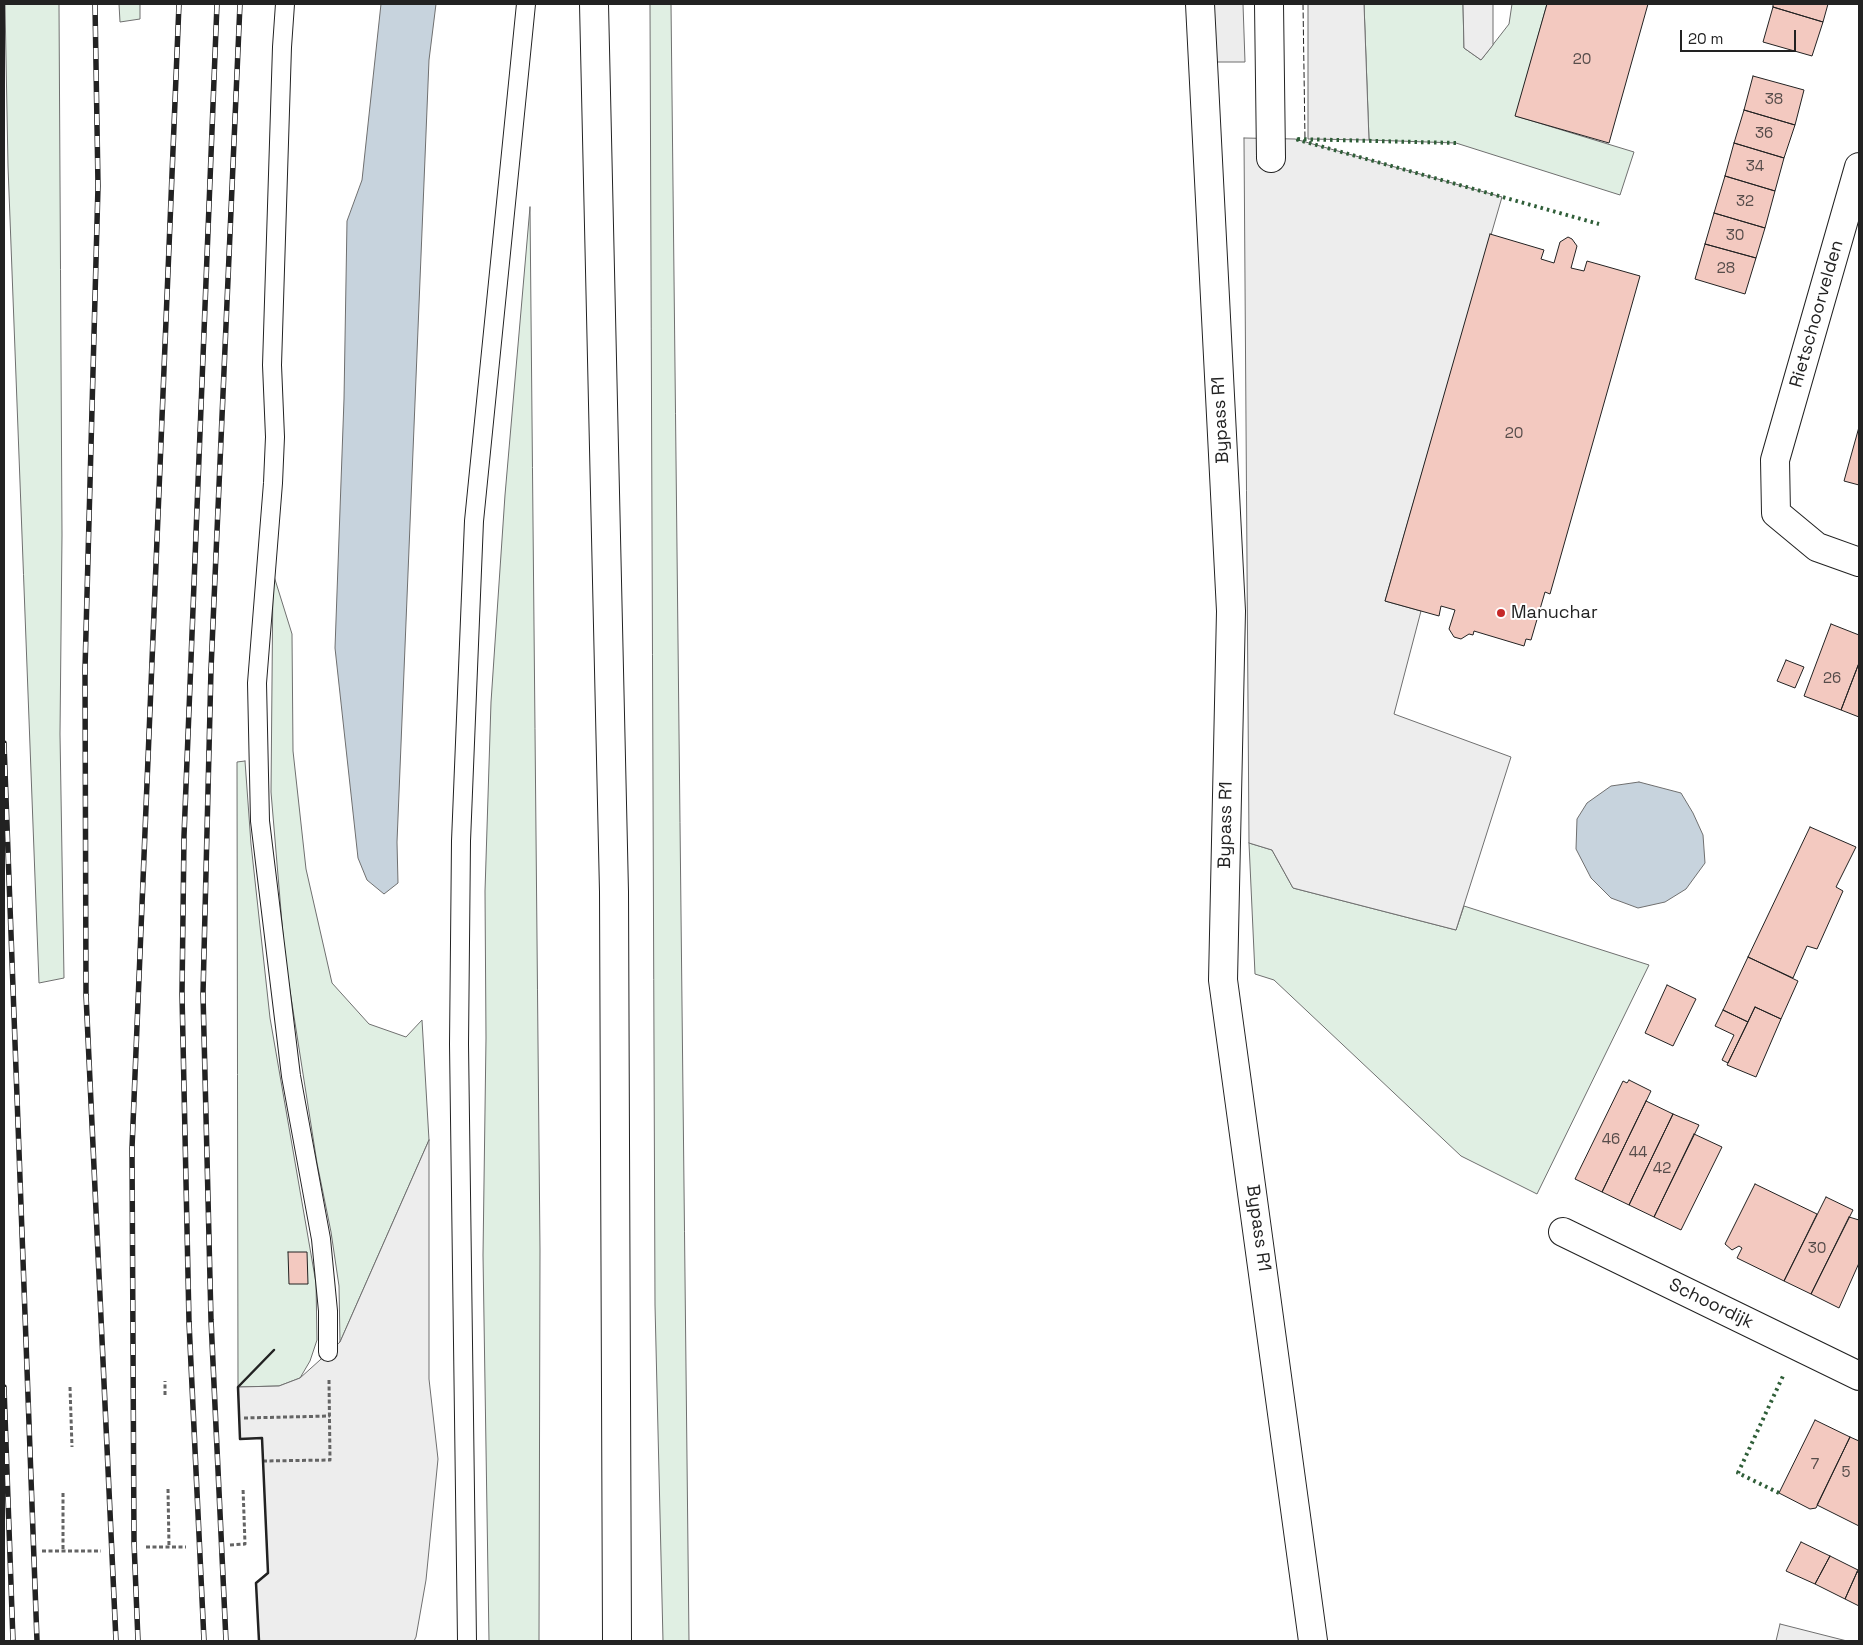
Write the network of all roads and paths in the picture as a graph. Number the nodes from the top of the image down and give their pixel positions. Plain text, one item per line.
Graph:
1 (285, 4) edge
2 (526, 4) edge
3 (594, 4) edge
4 (1200, 4) edge
5 (1269, 4) edge
6 (1271, 158) dead end
7 (1859, 167) edge
8 (1859, 562) edge
9 (1563, 1232) dead end
10 (328, 1352) joint
11 (1859, 1376) edge
12 (165, 1381) dead end
13 (70, 1387) dead end
14 (165, 1395) dead end
15 (330, 1416) junction
16 (244, 1418) dead end
17 (72, 1447) dead end
18 (263, 1461) dead end
19 (243, 1488) dead end
20 (168, 1489) dead end
21 (63, 1493) dead end
22 (230, 1545) dead end
23 (146, 1547) dead end
24 (169, 1547) junction
25 (186, 1547) dead end
26 (42, 1551) dead end
27 (63, 1551) junction
28 (101, 1551) dead end
29 (467, 1641) edge
30 (616, 1641) edge
31 (1313, 1641) edge

1 - 10 lane
2 - 29 lane
3 - 30 main road
4 - 31 main road, Bypass R1
5 - 6 main road
7 - 8 main road, Rietschoorvelden
9 - 11 main road, Schoordijk
10 - 15 path
12 - 14 path
13 - 17 path
15 - 16 path
15 - 18 path
19 - 22 path
20 - 24 path
21 - 27 path
23 - 24 path
24 - 25 path
26 - 27 path
27 - 28 path

